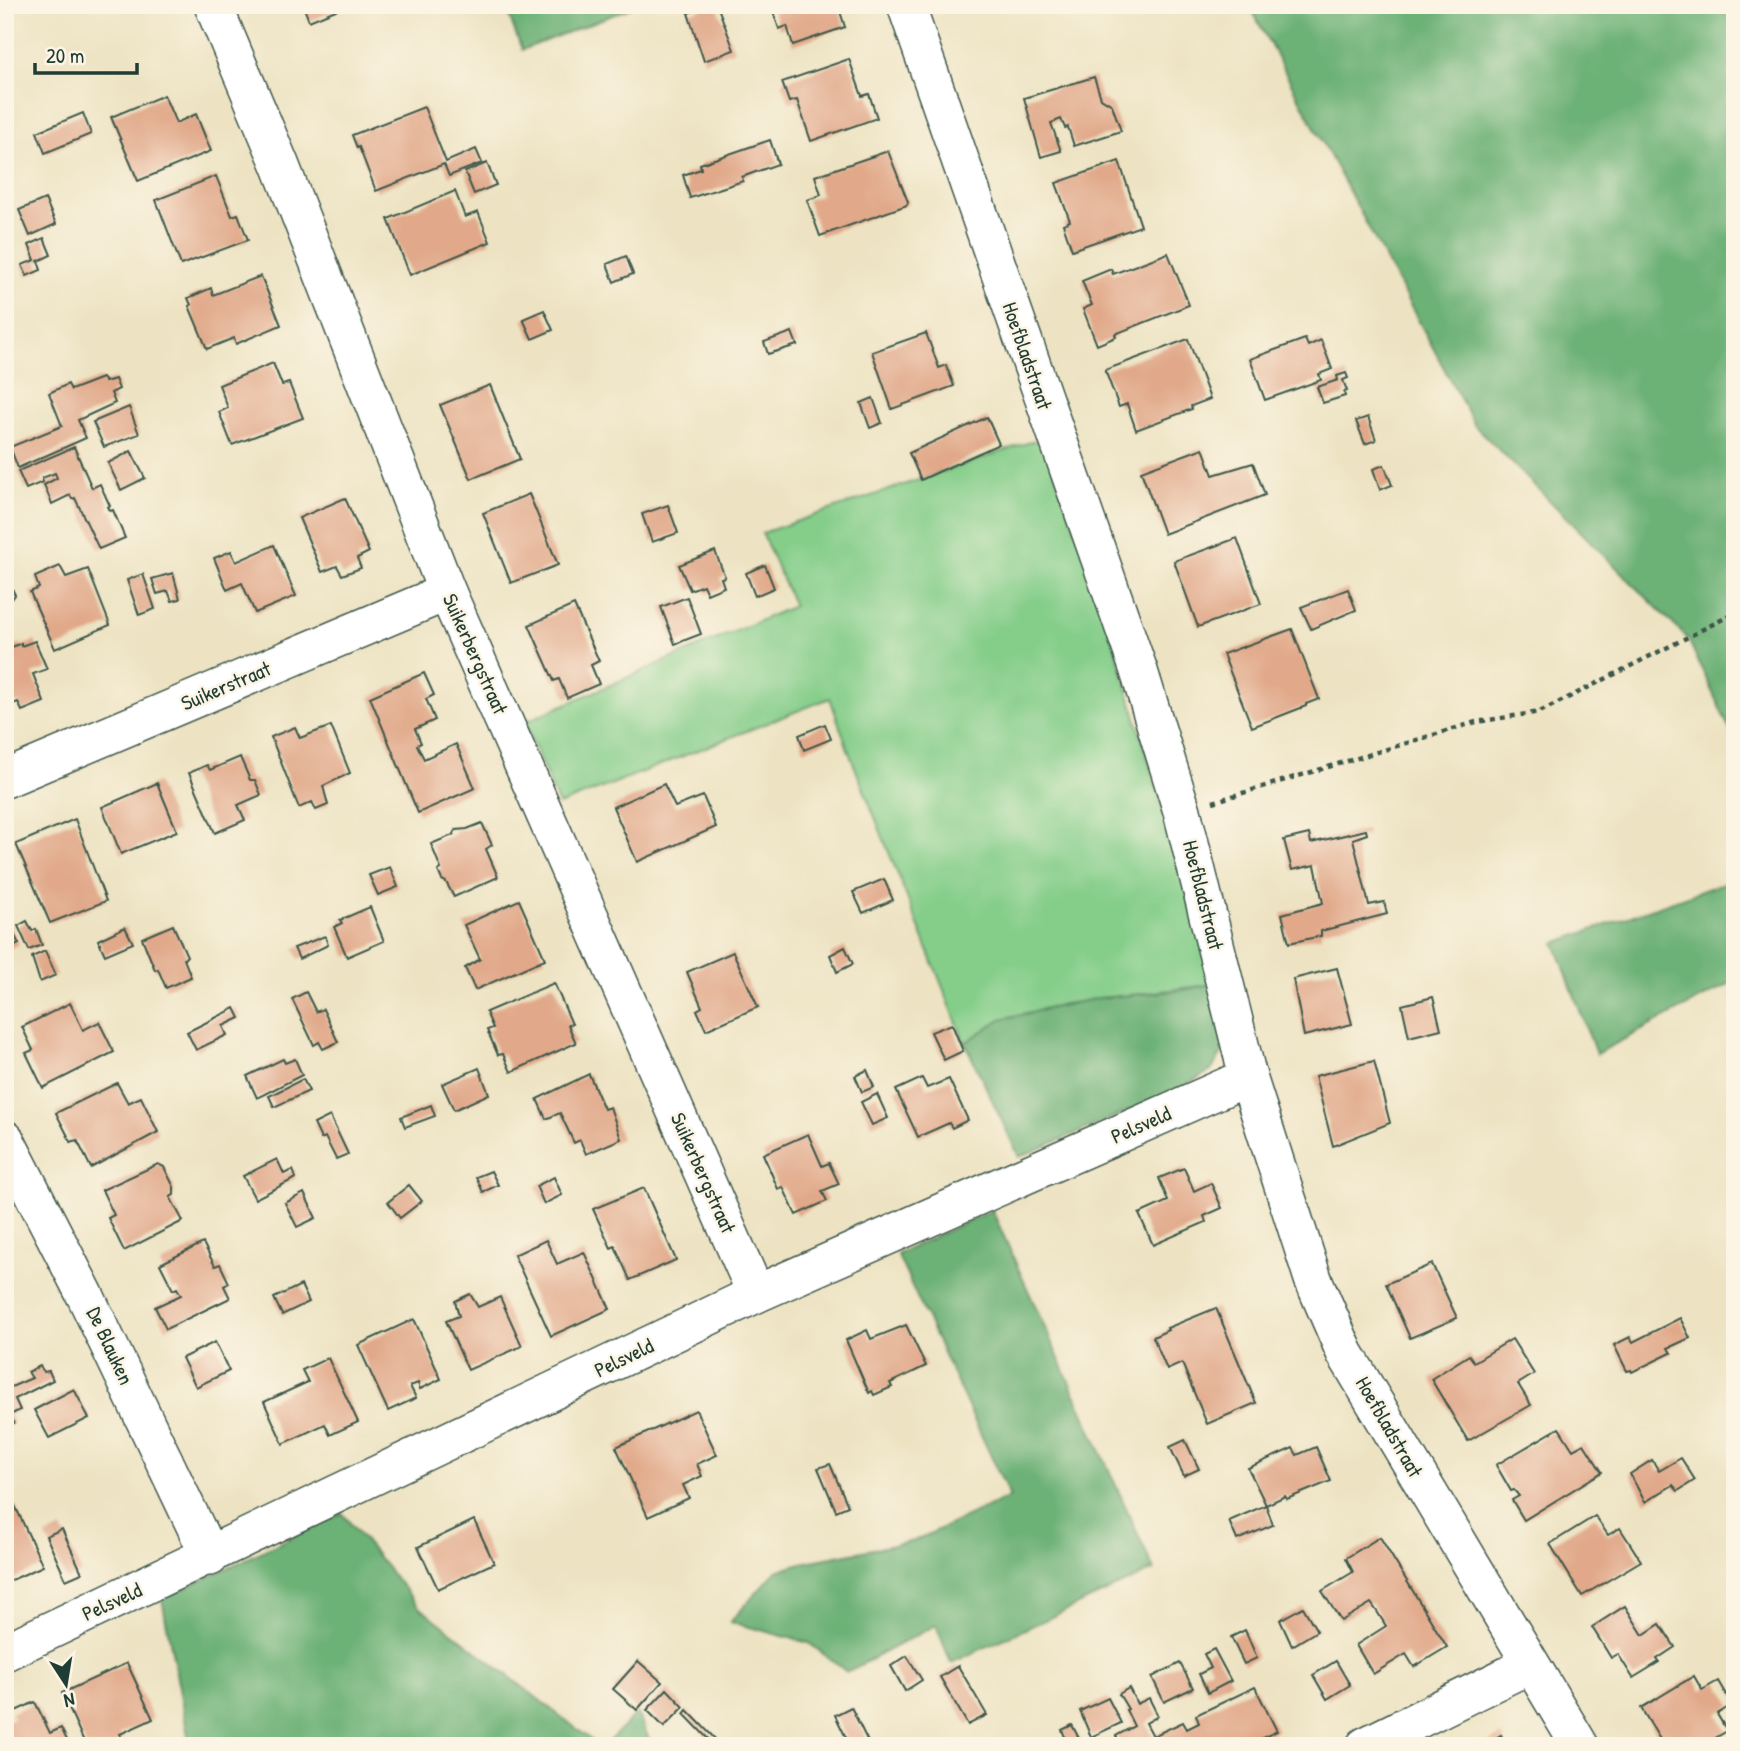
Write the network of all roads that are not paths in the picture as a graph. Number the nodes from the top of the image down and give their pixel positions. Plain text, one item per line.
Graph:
1 (213, 5) edge
2 (906, 5) edge
3 (447, 592) junction
4 (5, 779) edge
5 (1248, 1077) junction
6 (5, 1139) edge
7 (756, 1294) junction
8 (210, 1556) junction
9 (5, 1652) edge
10 (1529, 1665) junction
11 (1365, 1746) edge
12 (1580, 1746) edge

1 - 3 street, Suikerbergstraat
2 - 5 street, Hoefbladstraat
3 - 4 street, Suikerstraat
3 - 7 street, Suikerbergstraat
5 - 7 street, Pelsveld
5 - 10 street, Hoefbladstraat
6 - 8 street, De Blauken
7 - 8 street, Pelsveld
8 - 9 street, Pelsveld
10 - 11 street
10 - 12 street, Hoefbladstraat

